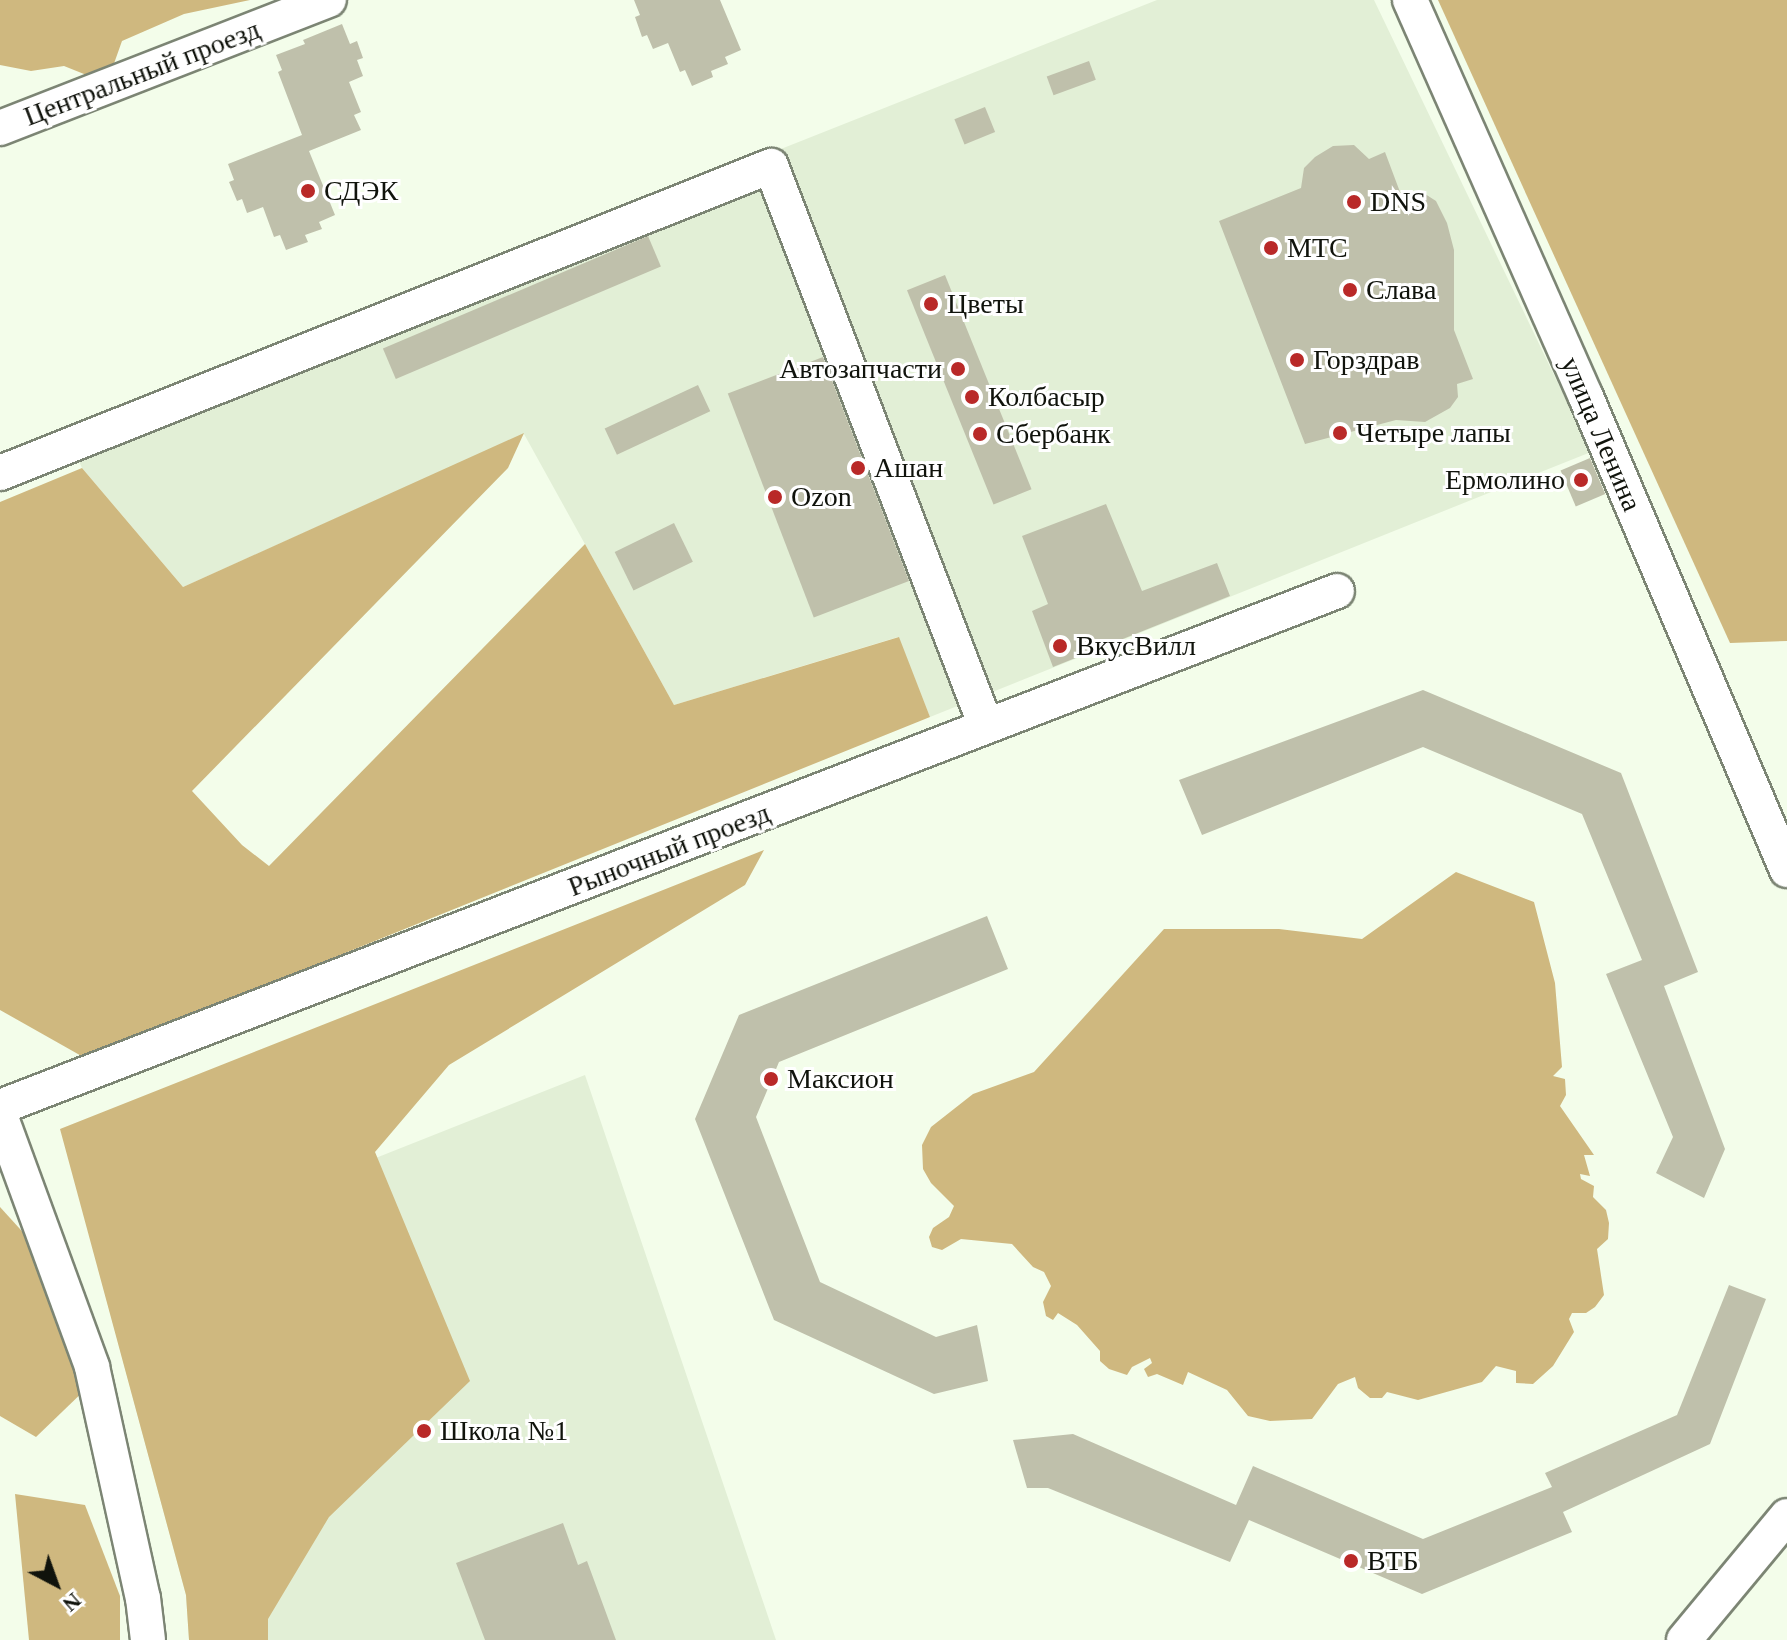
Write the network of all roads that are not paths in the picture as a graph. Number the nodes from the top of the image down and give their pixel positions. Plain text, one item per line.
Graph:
1 (329, 0) edge
2 (1410, 0) edge
3 (0, 128) edge
4 (0, 473) edge
5 (1337, 591) dead end
6 (986, 726) junction
7 (1787, 870) edge
8 (0, 1107) edge
9 (0, 1115) edge
10 (1787, 1516) edge
11 (148, 1640) edge
12 (1684, 1640) edge

1 - 3 street, Центральный проезд
2 - 7 street, улица Ленина
4 - 6 street
5 - 6 street, Рыночный проезд
6 - 8 street, Рыночный проезд
9 - 11 street
10 - 12 street

